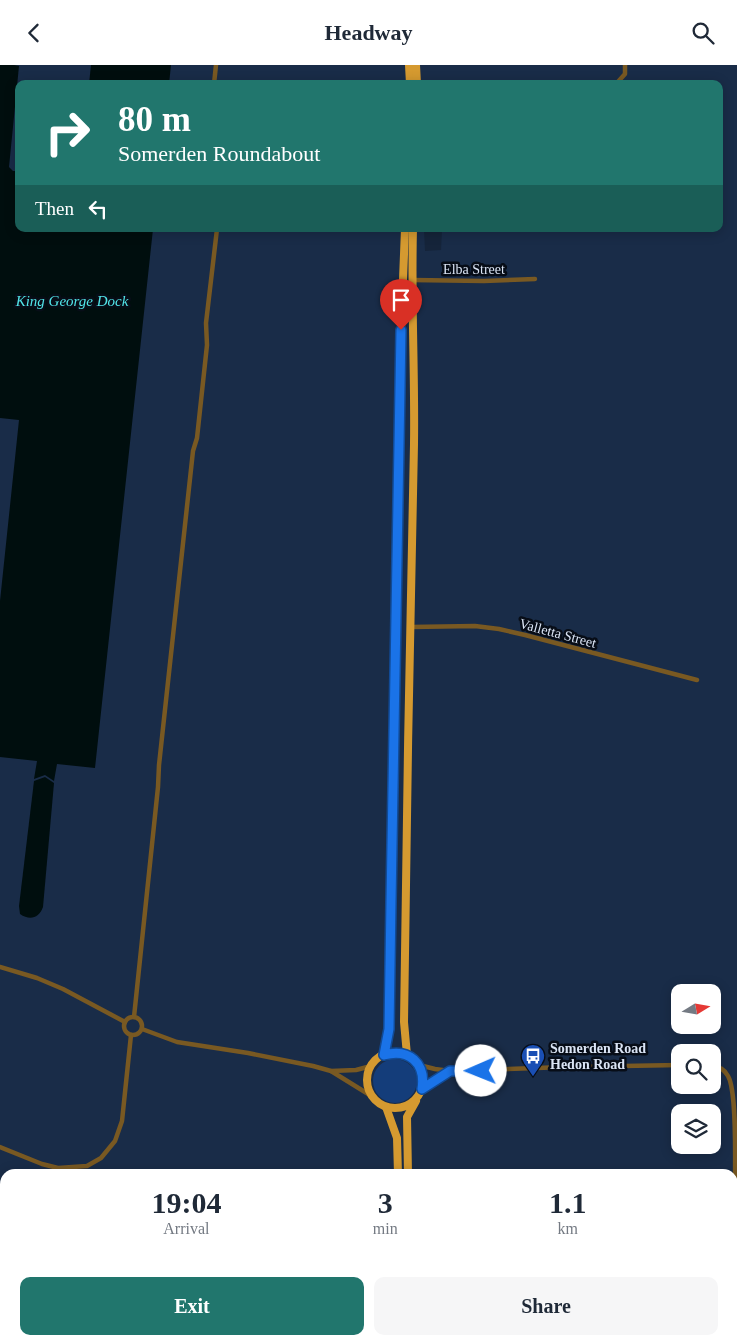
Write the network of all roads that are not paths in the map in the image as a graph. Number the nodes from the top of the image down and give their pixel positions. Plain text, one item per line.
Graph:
1 (216, 65) edge
2 (409, 65) edge
3 (416, 65) edge
4 (625, 65) edge
5 (214, 80) edge
6 (410, 80) edge
7 (417, 80) edge
8 (620, 80) edge
9 (216, 232) edge
10 (405, 232) edge
11 (413, 232) edge
12 (535, 279) dead end
13 (412, 280) junction
14 (411, 627) junction
15 (697, 680) dead end
16 (0, 967) edge
17 (134, 1017) junction
18 (125, 1022) junction
19 (142, 1029) junction
20 (131, 1035) junction
21 (384, 1055) junction
22 (407, 1055) junction
23 (419, 1065) junction
24 (671, 1065) edge
25 (371, 1066) junction
26 (721, 1067) edge
27 (331, 1071) junction
28 (450, 1071) junction
29 (422, 1089) junction
30 (372, 1097) junction
31 (416, 1099) junction
32 (386, 1107) junction
33 (0, 1147) edge
34 (398, 1169) edge
35 (408, 1169) edge
36 (735, 1169) edge

1 - 5 street
2 - 6 highway
3 - 7 highway
4 - 8 street
9 - 17 street
10 - 21 highway
11 - 13 highway
12 - 13 street, Elba Street
13 - 14 highway
14 - 15 street, Valletta Street
14 - 22 highway
16 - 18 street
17 - 18 street
17 - 19 street
18 - 20 street
19 - 20 street
19 - 27 street
20 - 33 street
21 - 22 highway
21 - 25 highway
22 - 23 highway
23 - 28 street
23 - 29 highway
24 - 28 street
25 - 27 street
25 - 30 highway
26 - 36 street
27 - 30 street
28 - 29 street
29 - 31 highway
30 - 32 highway
31 - 32 highway
31 - 35 highway
32 - 34 highway

